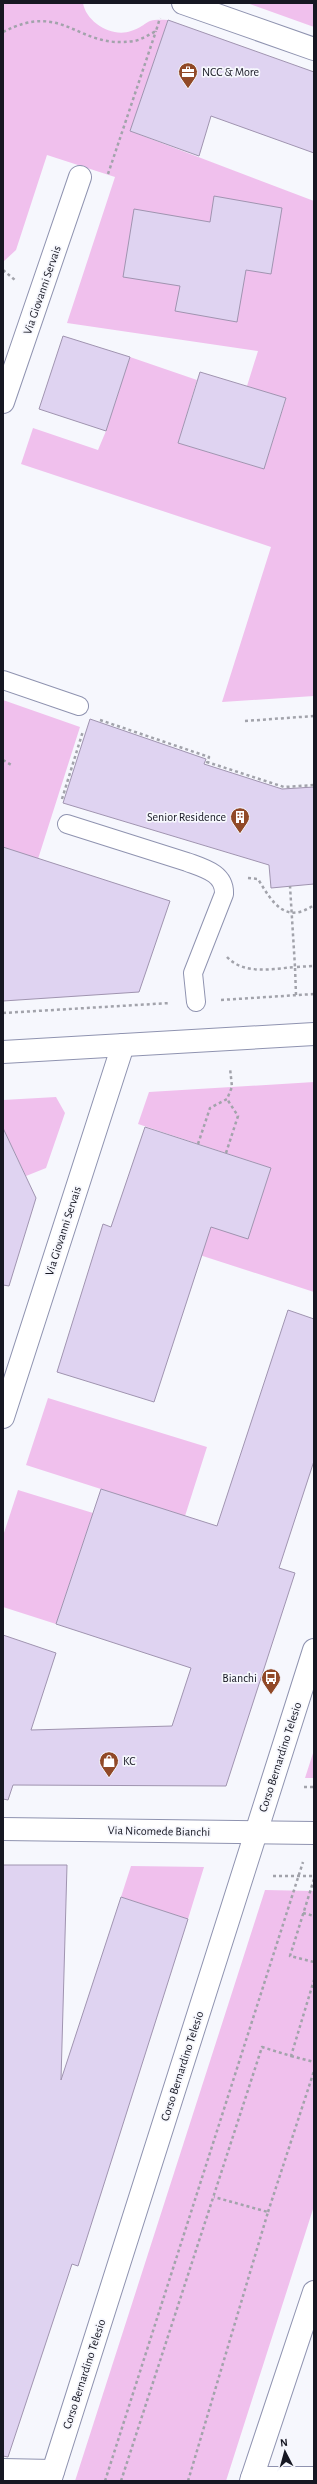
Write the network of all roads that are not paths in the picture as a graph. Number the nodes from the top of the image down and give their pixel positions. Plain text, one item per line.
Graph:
1 (183, 3) edge
2 (314, 49) edge
3 (80, 177) dead end
4 (3, 402) edge
5 (3, 680) edge
6 (79, 706) dead end
7 (67, 824) road end
8 (196, 1002) road end
9 (314, 1034) edge
10 (123, 1045) junction
11 (3, 1052) edge
12 (3, 1417) edge
13 (314, 1650) edge
14 (3, 1829) edge
15 (256, 1832) junction
16 (314, 1833) edge
17 (314, 2292) edge
18 (3, 2470) edge
19 (51, 2476) edge
20 (314, 2478) edge
21 (252, 2480) edge

1 - 2 street
3 - 4 street, Via Giovanni Servais
5 - 6 lane
7 - 8 lane
9 - 10 street
10 - 11 street
10 - 12 street, Via Giovanni Servais
13 - 15 street, Corso Bernardino Telesio
14 - 15 street, Via Nicomede Bianchi
15 - 16 street, Via Nicomede Bianchi
15 - 19 street, Corso Bernardino Telesio
17 - 21 street
18 - 19 street
20 - 21 street

